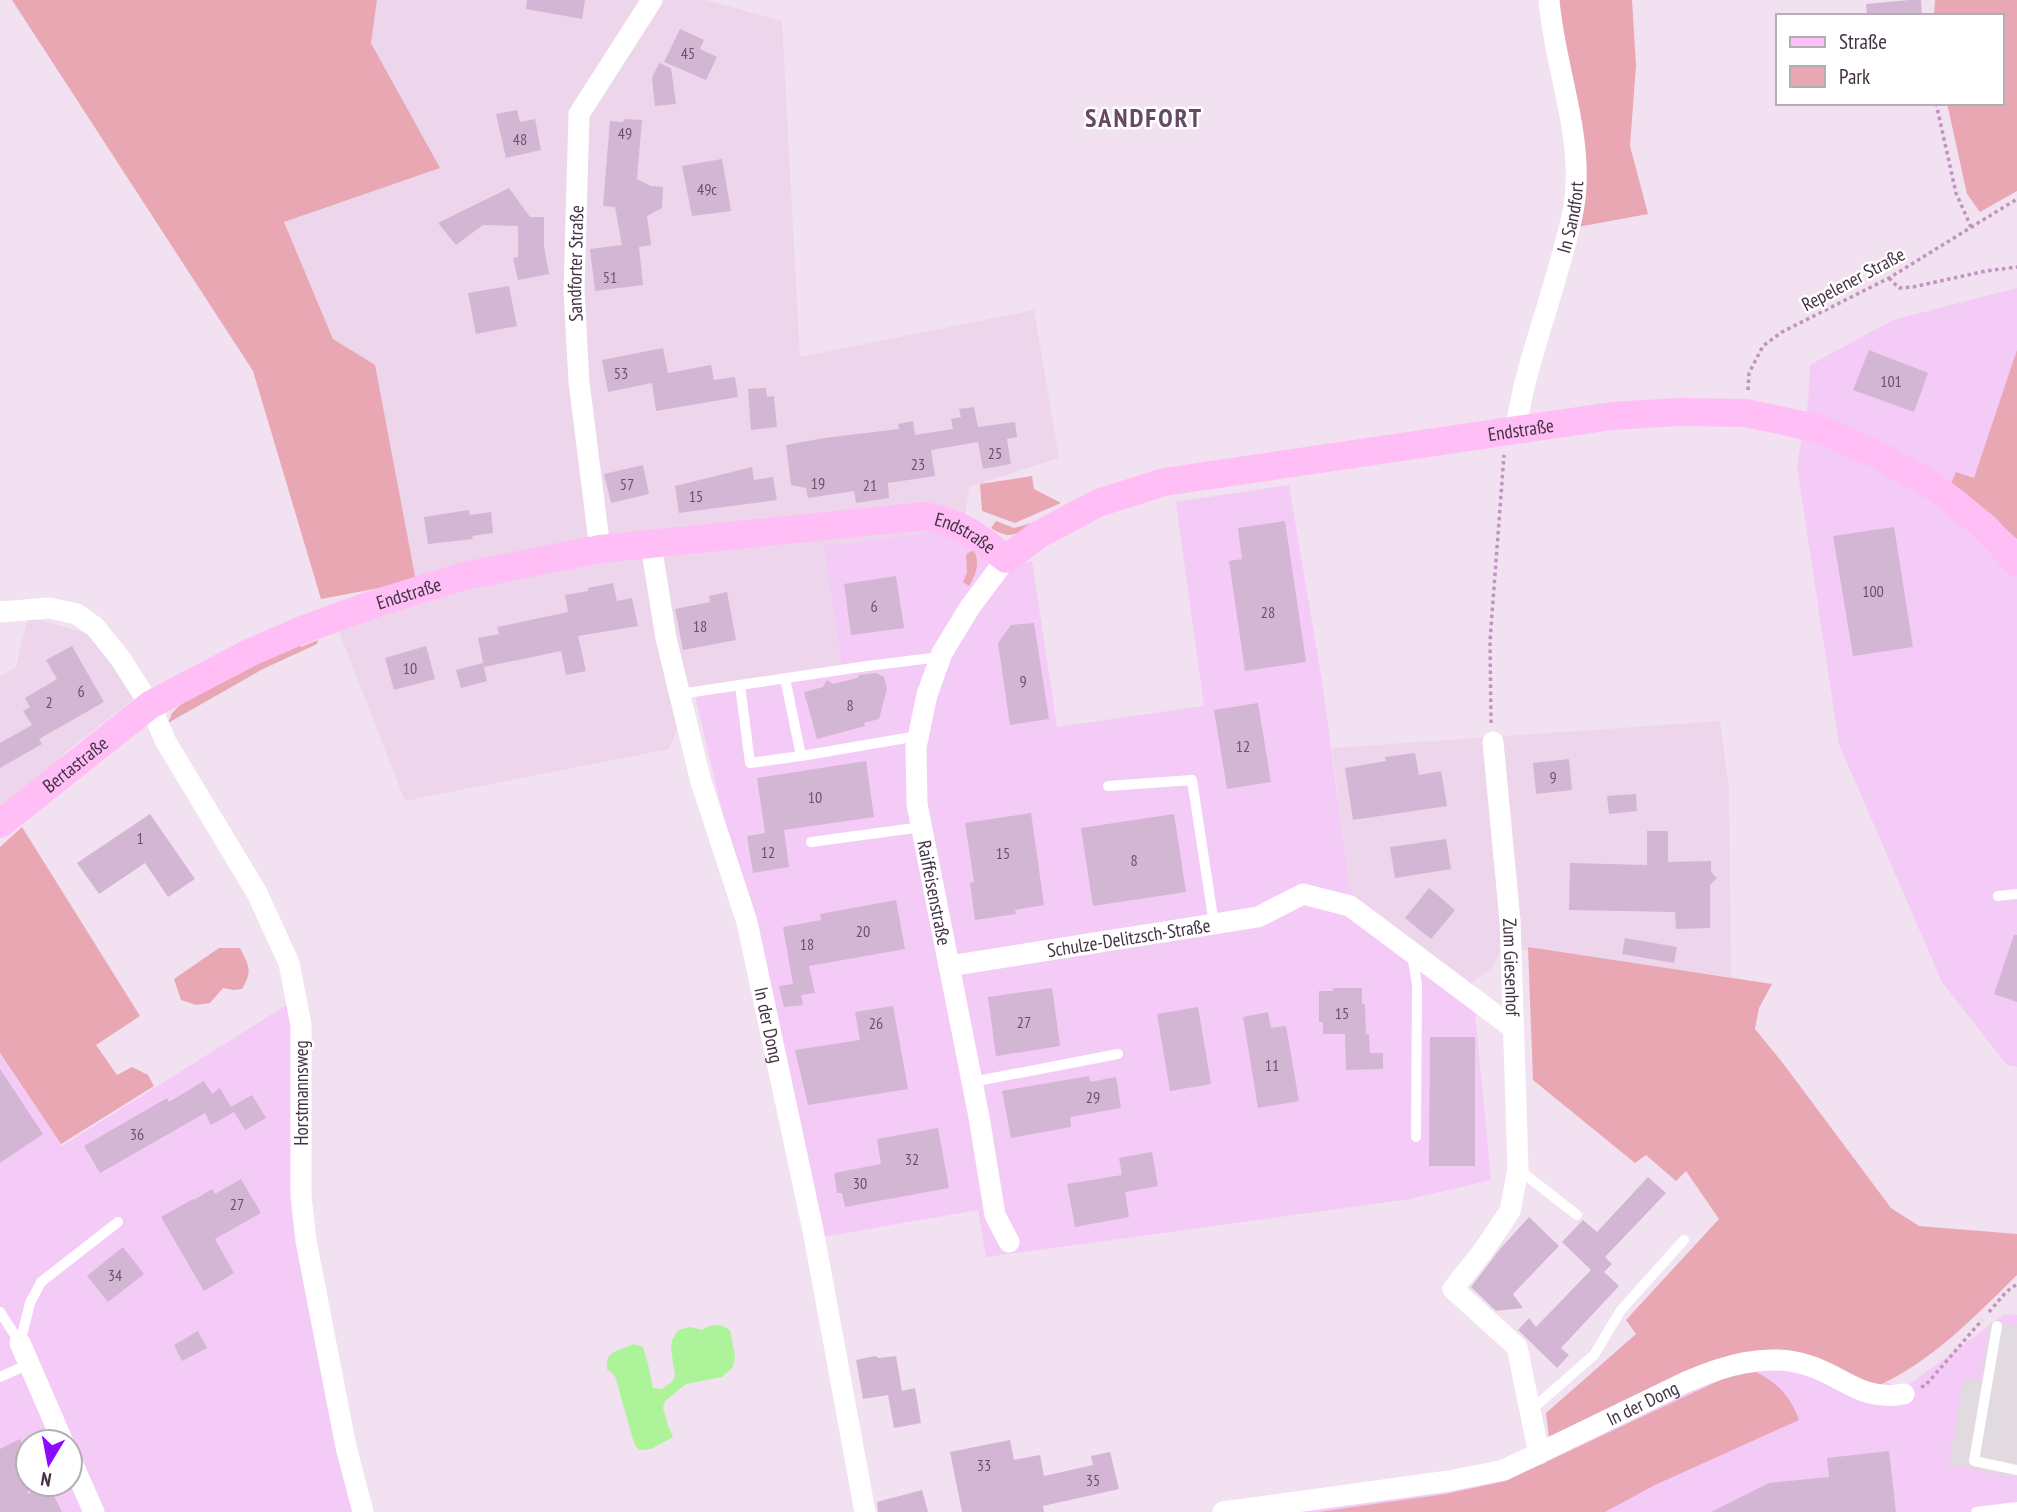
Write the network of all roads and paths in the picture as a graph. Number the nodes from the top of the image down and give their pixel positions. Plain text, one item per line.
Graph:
1 (652, 0) edge
2 (1549, 0) edge
3 (1936, 105) edge
4 (2017, 199) edge
5 (1971, 228) junction
6 (2017, 267) edge
7 (1889, 278) junction
8 (1746, 413) junction
9 (1509, 431) junction
10 (651, 545) junction
11 (600, 549) junction
12 (1006, 559) junction
13 (2017, 562) edge
14 (0, 612) edge
15 (940, 657) junction
16 (785, 678) junction
17 (740, 685) junction
18 (680, 694) junction
19 (150, 705) junction
20 (918, 736) junction
21 (1493, 742) joint
22 (800, 756) junction
23 (1108, 786) dead end
24 (0, 824) edge
25 (922, 827) junction
26 (811, 842) dead end
27 (2017, 894) edge
28 (1998, 896) dead end
29 (1214, 924) junction
30 (1411, 951) junction
31 (949, 966) junction
32 (1513, 1028) junction
33 (1118, 1054) dead end
34 (972, 1082) junction
35 (1416, 1137) dead end
36 (1518, 1169) junction
37 (1577, 1215) dead end
38 (118, 1222) dead end
39 (1684, 1240) dead end
40 (1009, 1242) dead end
41 (2017, 1284) edge
42 (0, 1312) edge
43 (1997, 1326) dead end
44 (20, 1343) junction
45 (29, 1364) junction
46 (0, 1377) edge
47 (1903, 1394) joint
48 (1530, 1411) junction
49 (57, 1428) edge
50 (1539, 1454) junction
51 (2017, 1470) edge
52 (84, 1490) edge
53 (2017, 1507) edge
54 (94, 1512) edge
55 (363, 1512) edge
56 (865, 1512) edge
57 (1223, 1512) edge
58 (1976, 1512) edge

1 - 11 street, Sandforter Straße
2 - 9 street, In Sandfort
3 - 5 path
4 - 5 path, Repelener Straße
5 - 7 path, Repelener Straße
6 - 7 path
7 - 8 path, Repelener Straße
8 - 9 street, Endstraße
8 - 13 street, Endstraße
9 - 12 street, Endstraße
9 - 21 path
10 - 11 street, Endstraße
10 - 12 street, Endstraße
10 - 18 street, In der Dong
11 - 19 street, Endstraße
12 - 15 street, Raiffeisenstraße
14 - 19 street
15 - 16 lane
15 - 20 street, Raiffeisenstraße
16 - 17 lane
16 - 22 lane
17 - 18 lane
17 - 22 lane
18 - 56 street, In der Dong
19 - 24 street, Bertastraße
19 - 55 street, Horstmannsweg
20 - 22 lane
20 - 25 street, Raiffeisenstraße
21 - 32 street, Zum Giesenhof
23 - 29 lane
25 - 26 lane
25 - 31 street, Raiffeisenstraße
27 - 28 lane
29 - 30 street, Schulze-Delitzsch-Straße
29 - 31 street, Schulze-Delitzsch-Straße
30 - 32 street
30 - 35 lane
31 - 34 street, Raiffeisenstraße
32 - 36 street, Zum Giesenhof
33 - 34 lane
34 - 40 street, Raiffeisenstraße
36 - 37 lane
36 - 48 street, Zum Giesenhof
38 - 44 lane
39 - 48 lane
41 - 47 path
42 - 44 lane
43 - 51 lane
44 - 45 street
45 - 46 lane
45 - 49 street
47 - 50 street, In der Dong
48 - 50 street, Zum Giesenhof
50 - 57 street, In der Dong
52 - 54 street
53 - 58 lane

